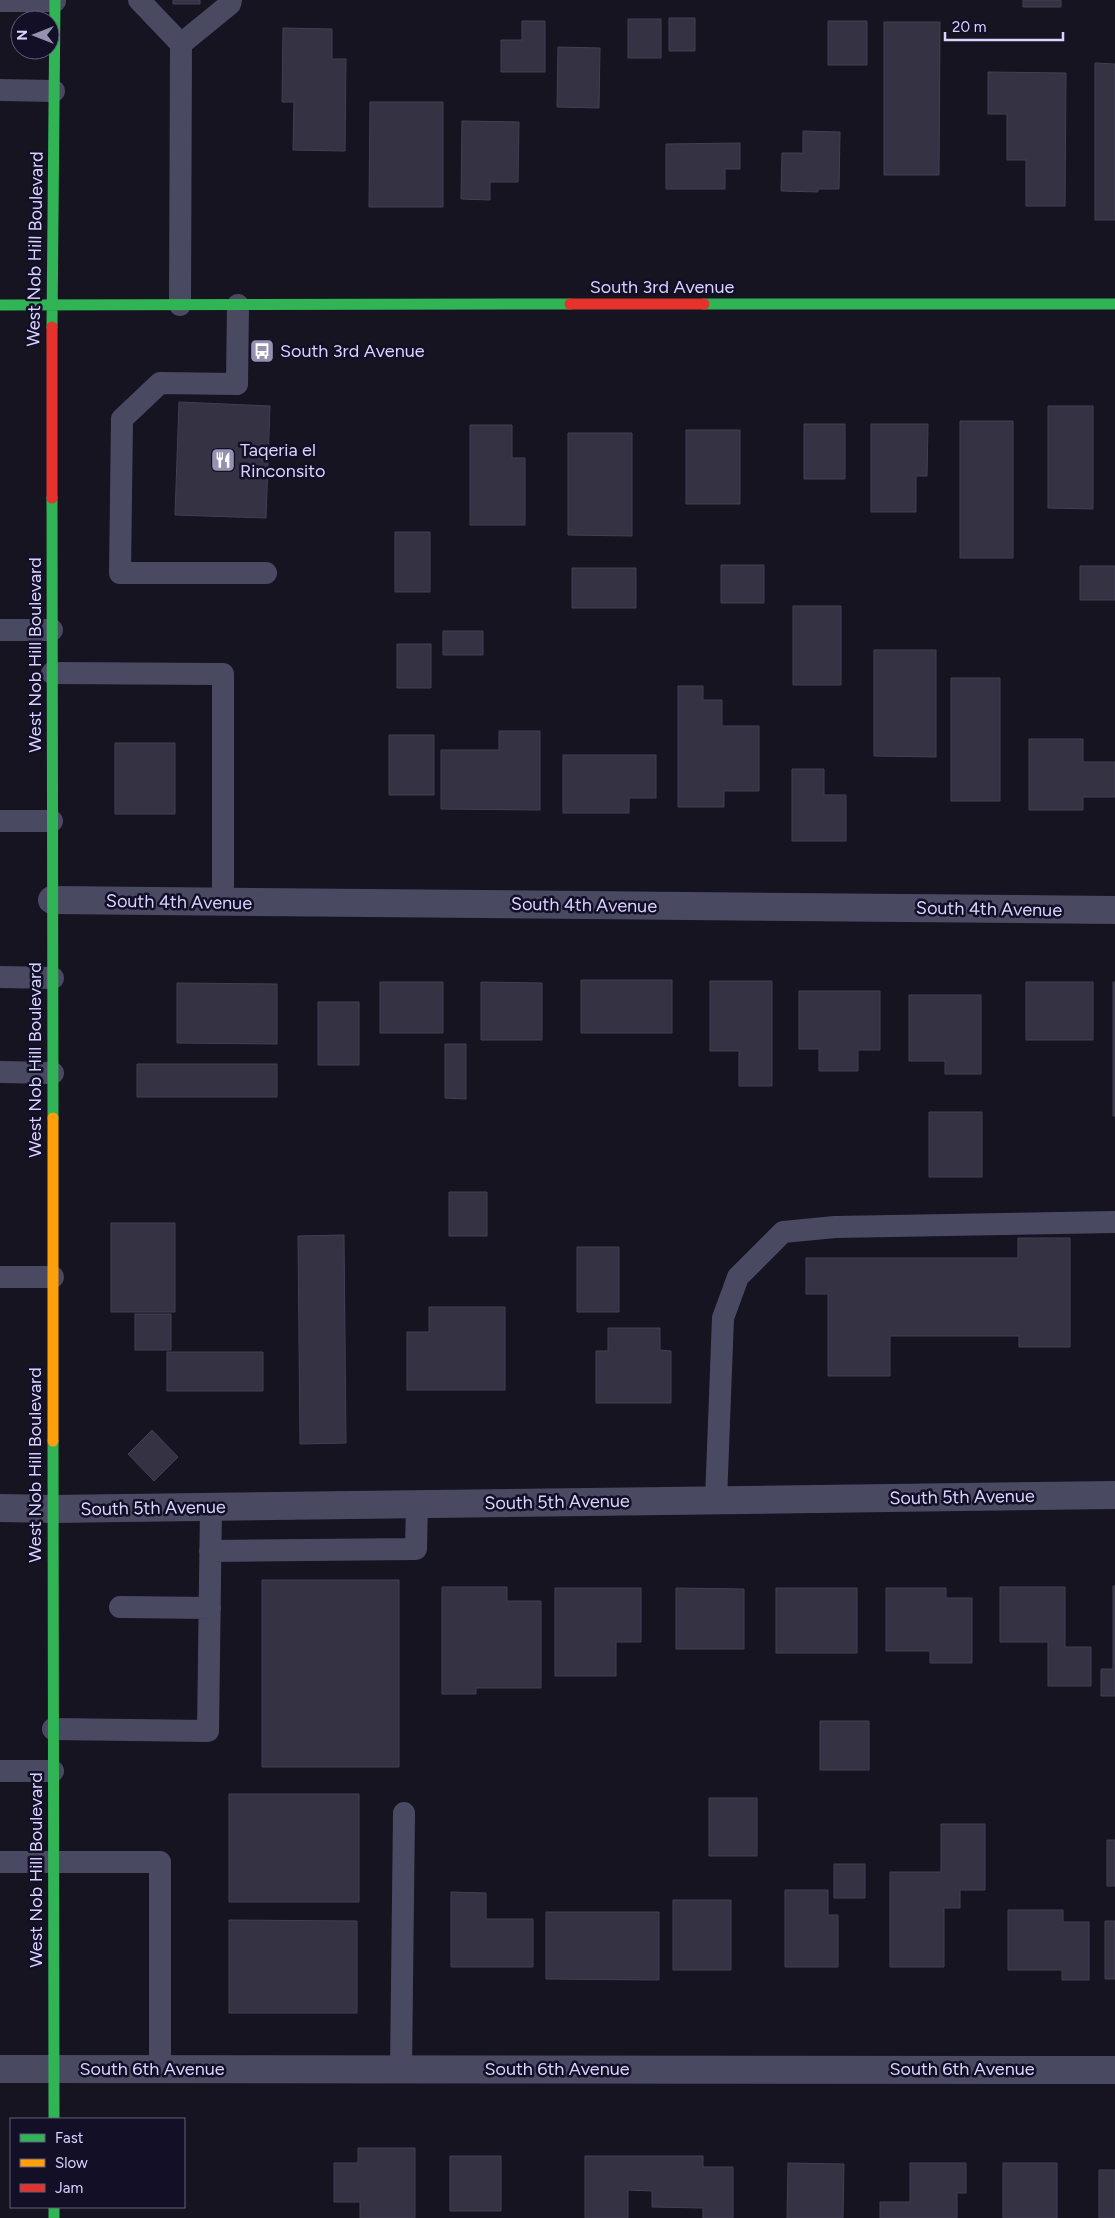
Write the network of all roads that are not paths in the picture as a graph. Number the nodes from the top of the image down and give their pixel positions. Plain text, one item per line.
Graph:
1 (55, 0) edge
2 (140, 0) edge
3 (231, 0) edge
4 (0, 1) edge
5 (181, 44) junction
6 (0, 90) edge
7 (54, 91) junction
8 (1115, 304) edge
9 (0, 305) edge
10 (52, 305) junction
11 (180, 305) junction
12 (238, 305) junction
13 (266, 573) dead end
14 (0, 630) edge
15 (52, 630) junction
16 (52, 673) junction
17 (0, 821) edge
18 (52, 821) junction
19 (52, 900) junction
20 (223, 902) junction
21 (1115, 910) edge
22 (0, 978) edge
23 (53, 978) junction
24 (0, 1072) edge
25 (53, 1073) junction
26 (1115, 1222) edge
27 (0, 1277) edge
28 (53, 1277) junction
29 (1115, 1495) edge
30 (716, 1500) junction
31 (417, 1504) junction
32 (211, 1507) junction
33 (0, 1508) edge
34 (53, 1509) junction
35 (210, 1551) junction
36 (120, 1607) dead end
37 (210, 1608) junction
38 (54, 1729) junction
39 (0, 1771) edge
40 (54, 1771) junction
41 (404, 1813) dead end
42 (0, 1862) edge
43 (54, 1862) junction
44 (0, 2069) edge
45 (54, 2069) junction
46 (160, 2069) junction
47 (400, 2069) junction
48 (1115, 2070) edge
49 (54, 2118) edge

1 - 4 lane
1 - 7 main road, West Nob Hill Boulevard
2 - 5 lane
3 - 5 lane
5 - 11 lane
6 - 7 lane
7 - 10 main road, West Nob Hill Boulevard
8 - 12 main road, South 3rd Avenue
9 - 10 main road, South 3rd Avenue
10 - 11 main road, South 3rd Avenue
10 - 15 main road, West Nob Hill Boulevard
11 - 12 main road, South 3rd Avenue
12 - 13 lane
14 - 15 lane
15 - 16 main road, West Nob Hill Boulevard
16 - 18 main road, West Nob Hill Boulevard
16 - 20 lane
17 - 18 lane
18 - 19 main road, West Nob Hill Boulevard
19 - 20 street, South 4th Avenue
19 - 23 main road, West Nob Hill Boulevard
20 - 21 street, South 4th Avenue
22 - 23 lane
23 - 25 main road, West Nob Hill Boulevard
24 - 25 lane
25 - 28 main road, West Nob Hill Boulevard
26 - 30 lane
27 - 28 lane
28 - 34 main road, West Nob Hill Boulevard
29 - 30 street, South 5th Avenue
30 - 31 street, South 5th Avenue
31 - 32 street, South 5th Avenue
31 - 35 lane
32 - 34 street, South 5th Avenue
32 - 35 lane
33 - 34 street, South 5th Avenue
34 - 38 main road, West Nob Hill Boulevard
35 - 37 lane
36 - 37 lane
37 - 38 lane
38 - 40 main road, West Nob Hill Boulevard
39 - 40 lane
40 - 43 main road, West Nob Hill Boulevard
41 - 47 lane
42 - 43 lane
43 - 45 main road, West Nob Hill Boulevard
43 - 46 lane
44 - 45 street, South 6th Avenue
45 - 46 street, South 6th Avenue
45 - 49 main road, West Nob Hill Boulevard
46 - 47 street, South 6th Avenue
47 - 48 street, South 6th Avenue

